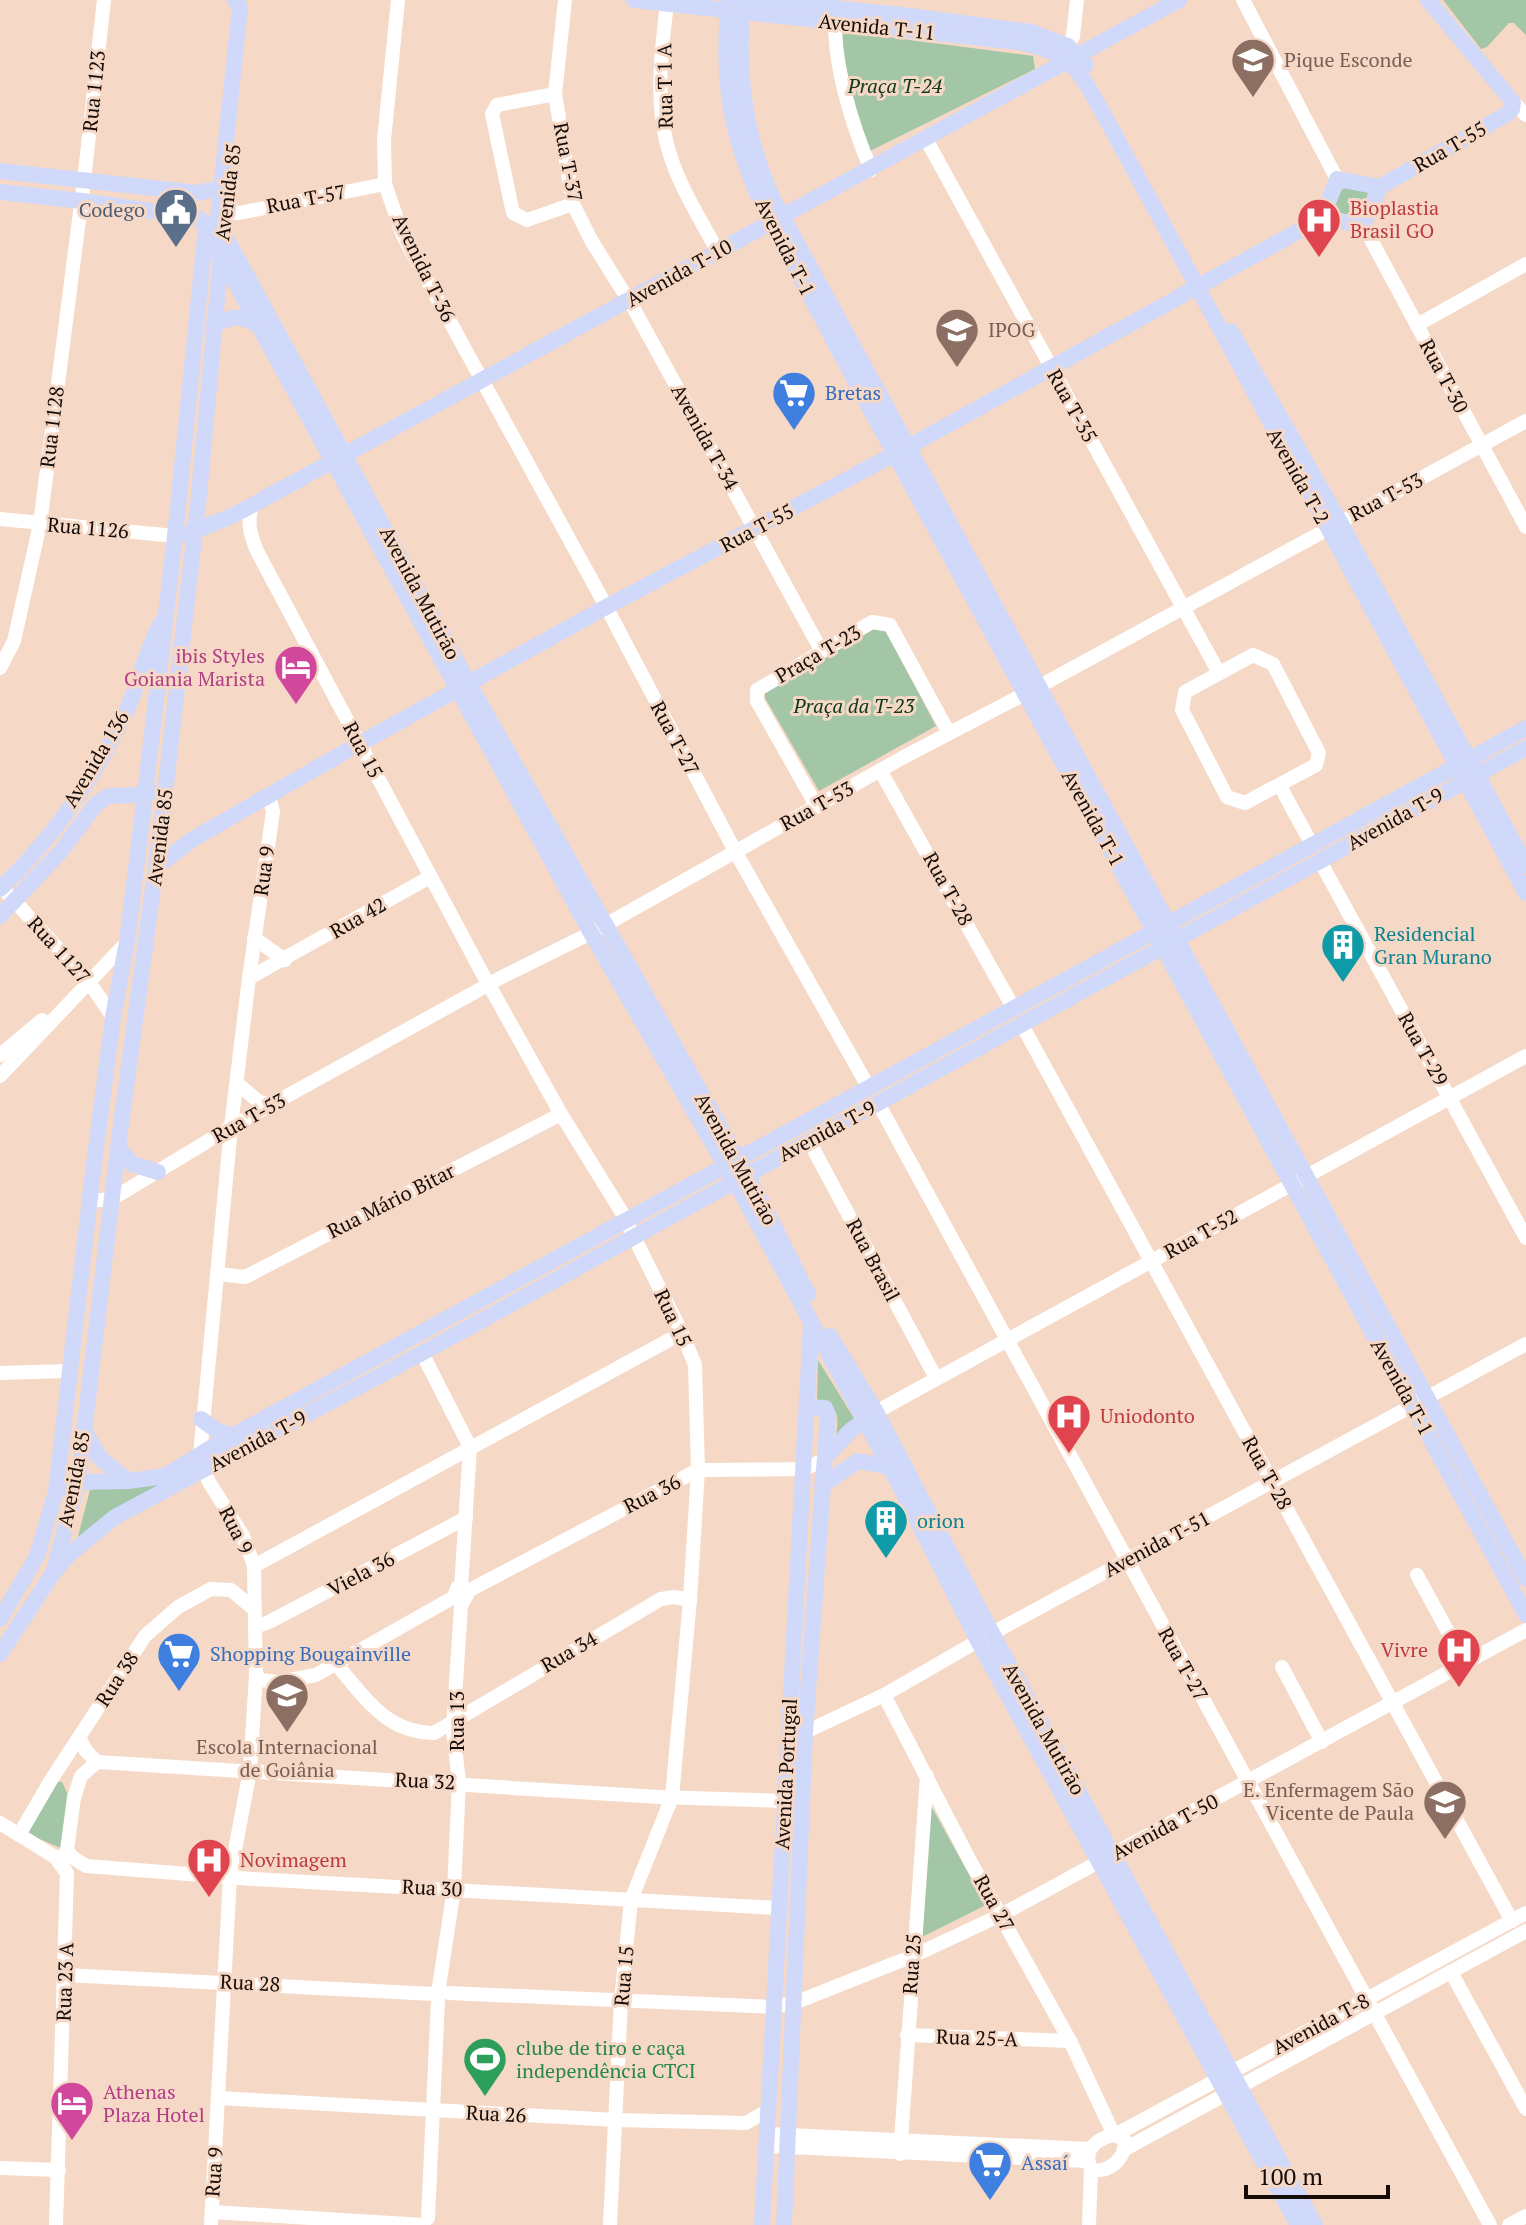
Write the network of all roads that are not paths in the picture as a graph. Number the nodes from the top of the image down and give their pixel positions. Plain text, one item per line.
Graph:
1 (104, 0) edge
2 (233, 0) edge
3 (250, 0) edge
4 (398, 0) edge
5 (565, 0) edge
6 (634, 0) edge
7 (755, 0) edge
8 (1077, 0) edge
9 (1179, 0) edge
10 (1243, 0) edge
11 (1428, 0) edge
12 (667, 3) junction
13 (735, 6) edge
14 (902, 8) edge
15 (836, 16) junction
16 (1035, 46) junction
17 (1072, 54) junction
18 (1045, 74) junction
19 (555, 94) junction
20 (1513, 102) junction
21 (1526, 115) edge
22 (926, 139) junction
23 (871, 170) junction
24 (0, 171) edge
25 (1337, 179) junction
26 (84, 181) junction
27 (385, 184) junction
28 (1380, 187) junction
29 (210, 190) junction
30 (0, 192) edge
31 (82, 201) junction
32 (573, 204) junction
33 (226, 212) junction
34 (1322, 218) junction
35 (777, 220) junction
36 (206, 224) junction
37 (1363, 225) junction
38 (224, 234) junction
39 (718, 252) junction
40 (220, 258) junction
41 (1526, 264) edge
42 (1200, 286) junction
43 (632, 305) junction
44 (257, 324) junction
45 (1417, 325) junction
46 (213, 327) junction
47 (1051, 368) junction
48 (483, 383) junction
49 (1526, 421) edge
50 (1482, 446) junction
51 (902, 450) junction
52 (339, 457) junction
53 (199, 495) junction
54 (252, 505) junction
55 (234, 515) junction
56 (0, 519) edge
57 (40, 524) junction
58 (1333, 525) junction
59 (1526, 527) edge
60 (755, 529) junction
61 (195, 532) junction
62 (175, 536) junction
63 (606, 607) junction
64 (1185, 608) junction
65 (165, 614) junction
66 (821, 650) junction
67 (0, 668) edge
68 (1219, 673) junction
69 (463, 687) junction
70 (1032, 691) junction
71 (1526, 728) edge
72 (949, 733) junction
73 (359, 744) junction
74 (1526, 748) edge
75 (880, 770) junction
76 (1466, 770) junction
77 (1280, 786) junction
78 (166, 788) junction
79 (145, 794) junction
80 (114, 795) junction
81 (269, 795) junction
82 (817, 807) junction
83 (142, 816) junction
84 (161, 828) junction
85 (193, 839) junction
86 (735, 851) junction
87 (1316, 853) junction
88 (1526, 865) edge
89 (156, 867) junction
90 (430, 877) junction
91 (0, 888) edge
92 (1526, 893) edge
93 (16, 902) junction
94 (0, 916) edge
95 (1162, 928) junction
96 (598, 929) junction
97 (254, 938) junction
98 (127, 942) junction
99 (1170, 944) junction
100 (285, 960) junction
101 (249, 978) junction
102 (89, 982) junction
103 (490, 984) junction
104 (1014, 1009) junction
105 (113, 1017) junction
106 (1022, 1025) junction
107 (0, 1055) edge
108 (1526, 1056) edge
109 (0, 1076) edge
110 (238, 1084) junction
111 (873, 1096) junction
112 (1450, 1098) junction
113 (275, 1104) junction
114 (561, 1114) junction
115 (231, 1127) junction
116 (809, 1141) junction
117 (118, 1147) junction
118 (736, 1170) junction
119 (158, 1172) junction
120 (1299, 1180) junction
121 (112, 1199) junction
122 (89, 1201) junction
123 (630, 1230) junction
124 (1526, 1238) edge
125 (1151, 1261) junction
126 (218, 1274) junction
127 (811, 1324) junction
128 (682, 1333) junction
129 (1006, 1340) junction
130 (1526, 1344) edge
131 (422, 1353) junction
132 (69, 1371) junction
133 (0, 1373) edge
134 (936, 1378) junction
135 (1420, 1402) junction
136 (807, 1407) junction
137 (870, 1416) junction
138 (201, 1419) junction
139 (84, 1430) junction
140 (233, 1436) junction
141 (470, 1447) junction
142 (825, 1459) junction
143 (202, 1462) junction
144 (440, 1463) junction
145 (469, 1467) junction
146 (890, 1467) junction
147 (805, 1469) junction
148 (698, 1470) junction
149 (128, 1481) junction
150 (78, 1482) junction
151 (1272, 1482) junction
152 (822, 1485) junction
153 (56, 1491) junction
154 (466, 1518) junction
155 (1127, 1560) junction
156 (254, 1566) junction
157 (53, 1573) junction
158 (1417, 1575) dead end
159 (1526, 1579) edge
160 (461, 1593) junction
161 (690, 1600) junction
162 (254, 1609) junction
163 (1526, 1615) edge
164 (0, 1619) edge
165 (255, 1627) junction
166 (1526, 1630) edge
167 (985, 1637) junction
168 (0, 1654) edge
169 (1465, 1663) junction
170 (337, 1665) junction
171 (1282, 1667) dead end
172 (256, 1675) junction
173 (884, 1695) junction
174 (1393, 1702) junction
175 (452, 1726) junction
176 (805, 1733) junction
177 (79, 1737) junction
178 (787, 1741) junction
179 (1322, 1742) junction
180 (97, 1762) junction
181 (250, 1771) junction
182 (927, 1775) junction
183 (51, 1780) junction
184 (459, 1782) junction
185 (1248, 1783) junction
186 (672, 1797) junction
187 (74, 1798) junction
188 (784, 1801) junction
189 (0, 1823) edge
190 (19, 1835) junction
191 (61, 1853) junction
192 (1106, 1859) junction
193 (86, 1866) junction
194 (230, 1876) junction
195 (67, 1879) junction
196 (454, 1889) junction
197 (631, 1900) junction
198 (778, 1908) junction
199 (1526, 1913) edge
200 (1001, 1915) junction
201 (1521, 1933) edge
202 (913, 1956) junction
203 (1451, 1972) junction
204 (65, 1975) junction
205 (223, 1982) junction
206 (441, 1994) junction
207 (1366, 2000) junction
208 (621, 2001) junction
209 (794, 2003) junction
210 (773, 2007) junction
211 (1374, 2014) junction
212 (907, 2035) junction
213 (1066, 2035) junction
214 (1229, 2084) junction
215 (219, 2098) junction
216 (1526, 2109) edge
217 (769, 2110) junction
218 (434, 2111) junction
219 (615, 2120) junction
220 (768, 2140) junction
221 (788, 2140) junction
222 (901, 2147) junction
223 (1125, 2149) junction
224 (1101, 2151) junction
225 (0, 2168) edge
226 (59, 2170) junction
227 (1526, 2216) edge
228 (212, 2219) edge
229 (430, 2220) edge
230 (1089, 2221) edge
231 (56, 2225) edge
232 (610, 2225) edge
233 (762, 2225) edge
234 (784, 2225) edge
235 (1298, 2225) edge
236 (1315, 2225) edge
237 (1490, 2225) edge
238 (1509, 2225) edge

1 - 26 street, Rua 1123
2 - 29 main road, Avenida 85
2 - 40 main road
3 - 33 main road, Avenida 85
4 - 27 street, Avenida T-36
5 - 19 street, Rua T-37
6 - 12 main road, Avenida T-11
7 - 15 main road, Avenida T-11
8 - 17 street
9 - 17 main road, Avenida T-10
10 - 25 street
11 - 20 main road
12 - 13 main road, Avenida T-11
12 - 39 street, Rua T 1 A
13 - 15 main road, Avenida T-11
13 - 35 main road, Avenida T-1
14 - 15 main road, Avenida T-11
14 - 17 main road, Avenida T-11
15 - 16 main road, Avenida T-11
15 - 23 street
16 - 17 main road, Avenida T-11
16 - 18 main road
17 - 18 main road, Avenida T-10
17 - 42 main road, Avenida T-2
18 - 22 main road, Avenida T-10
19 - 32 street, Rua T-37
19 - 32 street
20 - 21 street
20 - 28 main road, Rua T-55
22 - 23 main road, Avenida T-10
22 - 47 street, Rua T-35
23 - 35 main road, Avenida T-10
24 - 26 main road
25 - 28 main road
25 - 34 main road
26 - 29 main road
26 - 31 street, Rua 1128
27 - 33 street, Rua T-57
27 - 48 street, Avenida T-36
28 - 37 main road
29 - 36 main road, Avenida 85
30 - 31 main road
31 - 36 main road
31 - 57 street, Rua 1128
32 - 43 street, Rua T-37
33 - 38 main road, Avenida 85
34 - 37 main road
34 - 42 main road, Rua T-55
35 - 39 main road, Avenida T-10
35 - 51 main road, Avenida T-1
36 - 62 main road, Avenida 85
37 - 45 street, Rua T-30
38 - 40 main road, Avenida 85
38 - 52 main road, Avenida Mutirão
39 - 43 main road, Avenida T-10
40 - 44 main road, Avenida Mutirão
40 - 46 main road, Avenida 85
41 - 45 street
42 - 47 main road, Rua T-55
42 - 58 main road, Avenida T-2
43 - 48 main road, Avenida T-10
43 - 60 street, Avenida T-34
44 - 46 main road
44 - 52 main road, Avenida Mutirão
45 - 50 street, Rua T-30
46 - 53 main road, Avenida 85
47 - 51 main road, Rua T-55
47 - 64 street, Rua T-35
48 - 52 main road, Avenida T-10
48 - 63 street, Rua T-27
49 - 50 street, Rua T-53
50 - 58 street, Rua T-53
50 - 59 street, Rua T-30
51 - 60 main road, Rua T-55
51 - 70 main road, Avenida T-1
52 - 54 main road, Avenida T-10
52 - 69 main road, Avenida Mutirão
53 - 55 main road
53 - 61 main road, Avenida 85
54 - 55 main road, Avenida T-10
54 - 73 street, Rua 15
55 - 61 main road, Avenida T-10
56 - 57 street, Rua 1126
57 - 62 street, Rua 1126
57 - 67 street, Rua 1128
58 - 64 street, Rua T-53
58 - 76 main road, Avenida T-2
60 - 63 main road, Rua T-55
60 - 66 street, Avenida T-34
61 - 62 main road, Avenida T-10
61 - 78 main road, Avenida 85
62 - 65 main road, Avenida 85
63 - 69 main road, Rua T-55
63 - 86 street, Rua T-27
64 - 68 street, Rua T-35
64 - 70 street, Rua T-53
65 - 79 main road, Avenida 85
65 - 91 main road, Avenida 136
66 - 72 street, Praça T-23
66 - 82 street, Praça T-23
68 - 77 street
68 - 77 street
69 - 73 main road, Rua T-55
69 - 96 main road, Avenida Mutirão
70 - 72 street, Rua T-53
70 - 95 main road, Avenida T-1
71 - 76 main road, Avenida T-9
72 - 75 street, Rua T-53
73 - 81 main road, Rua T-55
73 - 90 street, Rua 15
74 - 76 main road, Avenida T-9
75 - 82 street, Rua T-53
75 - 104 street, Rua T-28
76 - 87 main road, Avenida T-9
76 - 88 main road, Avenida T-2
76 - 92 main road, Avenida T-2
77 - 87 street, Rua T-29
78 - 79 main road, Avenida 136
78 - 84 main road, Avenida 85
79 - 80 main road, Avenida 136
79 - 83 main road, Avenida 85
80 - 83 main road, Avenida 136
80 - 93 main road, Avenida 136
81 - 85 main road, Rua T-55
81 - 97 street, Rua 9
82 - 86 street, Rua T-53
83 - 84 main road, Avenida 136
83 - 98 main road, Avenida 85
84 - 85 main road
84 - 89 main road, Avenida 85
85 - 89 main road, Rua T-55
86 - 96 street, Rua T-53
86 - 111 street, Rua T-27
87 - 95 main road, Avenida T-9
87 - 99 main road, Avenida T-9
87 - 112 street, Rua T-29
89 - 117 main road, Avenida 85
90 - 100 street, Rua 42
90 - 103 street, Rua 15
91 - 93 street, Rua 1127
93 - 94 main road, Avenida 136
93 - 102 street, Rua 1127
95 - 99 main road, Avenida T-1
95 - 104 main road, Avenida T-9
96 - 103 street, Rua T-53
96 - 118 main road, Avenida Mutirão
97 - 100 street
97 - 101 street, Rua 9
98 - 102 street
98 - 105 main road, Avenida 85
99 - 106 main road, Avenida T-9
99 - 120 main road, Avenida T-1
100 - 101 street, Rua 42
101 - 110 street, Rua 9
102 - 105 street, Rua 1127
102 - 107 street
102 - 109 street
103 - 113 street, Rua T-53
103 - 114 street, Rua 15
104 - 111 main road, Avenida T-9
105 - 122 main road, Avenida 85
106 - 111 main road, Avenida T-9
106 - 125 street, Rua T-28
108 - 112 street, Rua T-52
110 - 113 street
110 - 115 street, Rua 9
111 - 116 main road, Avenida T-9
111 - 118 main road, Avenida T-9
111 - 129 street, Rua T-27
112 - 120 street, Rua T-52
112 - 124 street, Rua T-29
113 - 115 street, Rua T-53
114 - 123 street, Rua 15
114 - 126 street, Rua Mário Bitar
115 - 119 street, Rua T-53
115 - 126 street, Rua 9
116 - 118 main road, Avenida T-9
116 - 134 street, Rua Brasil
117 - 119 main road
117 - 121 main road, Avenida 85
118 - 123 main road, Avenida T-9
118 - 127 main road, Avenida Mutirão
118 - 137 main road, Avenida Mutirão
119 - 121 street, Rua T-53
120 - 125 street, Rua T-52
120 - 135 main road, Avenida T-1
121 - 122 street
121 - 139 main road, Avenida 85
122 - 132 main road, Avenida 85
123 - 128 street, Rua 15
123 - 131 main road, Avenida T-9
123 - 140 main road, Avenida T-9
125 - 129 street, Rua T-52
125 - 151 street, Rua T-28
126 - 138 street, Rua 9
127 - 136 main road, Avenida Portugal
127 - 137 main road, Avenida Mutirão
128 - 141 street
128 - 148 street, Rua 15
129 - 134 street, Rua T-52
129 - 155 street, Rua T-27
130 - 135 street, Avenida T-51
131 - 141 street, Rua 13
131 - 143 main road, Avenida T-9
132 - 133 street
132 - 153 main road, Avenida 85
134 - 137 street, Rua T-52
135 - 151 street, Avenida T-51
135 - 159 main road, Avenida T-1
135 - 163 main road, Avenida T-1
136 - 142 main road, Avenida Portugal
136 - 147 main road, Avenida Portugal
137 - 142 main road, Rua 36
137 - 146 main road, Avenida Mutirão
137 - 167 main road, Avenida Mutirão
138 - 140 main road
138 - 143 street, Rua 9
139 - 149 main road
139 - 150 main road, Avenida 85
140 - 143 main road, Avenida T-9
141 - 144 street
141 - 145 street, Rua 13
142 - 147 street, Rua 36
142 - 152 main road, Avenida Portugal
143 - 149 main road, Avenida T-9
143 - 156 street, Rua 9
143 - 157 main road, Avenida T-9
144 - 145 street
144 - 156 street
145 - 154 street, Rua 13
146 - 152 main road
146 - 167 main road, Avenida Mutirão
147 - 148 street, Rua 36
147 - 178 main road, Avenida Portugal
148 - 160 street, Rua 36
148 - 161 street, Rua 15
149 - 150 main road, Avenida T-9
150 - 153 main road, Avenida T-9
150 - 157 main road, Avenida 85
151 - 155 street, Avenida T-51
151 - 174 street, Rua T-28
152 - 176 main road, Avenida Portugal
153 - 164 main road, Avenida 85
154 - 160 street, Rua 13
154 - 165 street, Viela 36
155 - 167 street, Avenida T-51
155 - 185 street, Rua T-27
156 - 162 street, Rua 9
157 - 168 main road, Avenida 85
158 - 169 street
160 - 170 street, Rua 36
160 - 175 street, Rua 13
161 - 175 street, Rua 34
161 - 186 street, Rua 15
162 - 165 street, Rua 9
162 - 177 street, Rua 38
165 - 172 street, Rua 9
166 - 169 street, Avenida T-50
167 - 173 street, Avenida T-51
167 - 192 main road, Avenida Mutirão
169 - 174 street, Avenida T-50
170 - 172 street, Rua 36
170 - 175 street
171 - 179 street
172 - 181 street, Rua 9
173 - 176 street, Avenida T-51
173 - 182 street, Rua 27
174 - 179 street, Avenida T-50
174 - 201 street, Rua T-28
175 - 184 street, Rua 13
176 - 178 street, Avenida T-51
176 - 209 main road, Avenida Portugal
177 - 180 street
177 - 183 street, Rua 38
178 - 188 main road, Avenida Portugal
179 - 185 street, Avenida T-50
180 - 181 street, Rua 32
180 - 187 street
181 - 184 street, Rua 32
181 - 194 street, Rua 9
182 - 200 street, Rua 27
182 - 202 street, Rua 25
183 - 187 street
183 - 190 street, Rua 38
184 - 186 street, Rua 32
184 - 196 street, Rua 13
185 - 192 street, Avenida T-50
185 - 207 street, Rua T-27
186 - 188 street, Rua 32
186 - 197 street, Rua 15
187 - 191 street
188 - 198 main road, Avenida Portugal
189 - 190 street
190 - 191 street
191 - 193 street
191 - 195 street, Rua 23 A
192 - 200 street, Avenida T-50
192 - 214 main road, Avenida Mutirão
193 - 194 street, Rua 30
193 - 195 street
194 - 196 street, Rua 30
194 - 205 street, Rua 9
195 - 204 street, Rua 23 A
196 - 197 street, Rua 30
196 - 206 street, Rua 13
197 - 198 street, Rua 30
197 - 208 street, Rua 15
198 - 210 main road, Avenida Portugal
199 - 201 street, Avenida T-8
200 - 202 street, Avenida T-50
200 - 213 street, Rua 27
201 - 203 street, Avenida T-8
201 - 207 street, Avenida T-8
202 - 209 street, Avenida T-50
202 - 212 street, Rua 25
203 - 211 street, Avenida T-8
203 - 216 street
204 - 205 street, Rua 28
204 - 226 street, Rua 23 A
205 - 206 street, Rua 28
205 - 215 street, Rua 9
206 - 208 street, Rua 28
206 - 218 street, Rua 13
207 - 211 street, Rua T-27
207 - 214 street, Avenida T-8
208 - 210 street, Rua 28
208 - 219 street, Rua 15
209 - 210 street, Rua 28
209 - 221 main road, Avenida Portugal
210 - 217 main road, Avenida Portugal
211 - 214 street, Avenida T-8
211 - 237 street, Rua T-27
212 - 213 street, Rua 25-A
212 - 222 street, Rua 25
213 - 224 street, Rua 27
214 - 223 street, Avenida T-8
214 - 224 street, Avenida T-8
214 - 235 main road
214 - 236 main road
215 - 218 street, Rua 26
215 - 228 street, Rua 9
217 - 219 street, Rua 26
217 - 220 main road, Avenida Portugal
218 - 219 street, Rua 26
218 - 229 street, Rua 13
219 - 232 street, Rua 15
220 - 221 street
220 - 233 main road, Avenida Portugal
221 - 222 street
221 - 234 main road, Avenida Portugal
222 - 224 street
223 - 224 street, Avenida T-8
223 - 224 street
224 - 230 street, Rua 27
225 - 226 street
226 - 231 street, Rua 23 A
227 - 238 street
228 - 229 street

